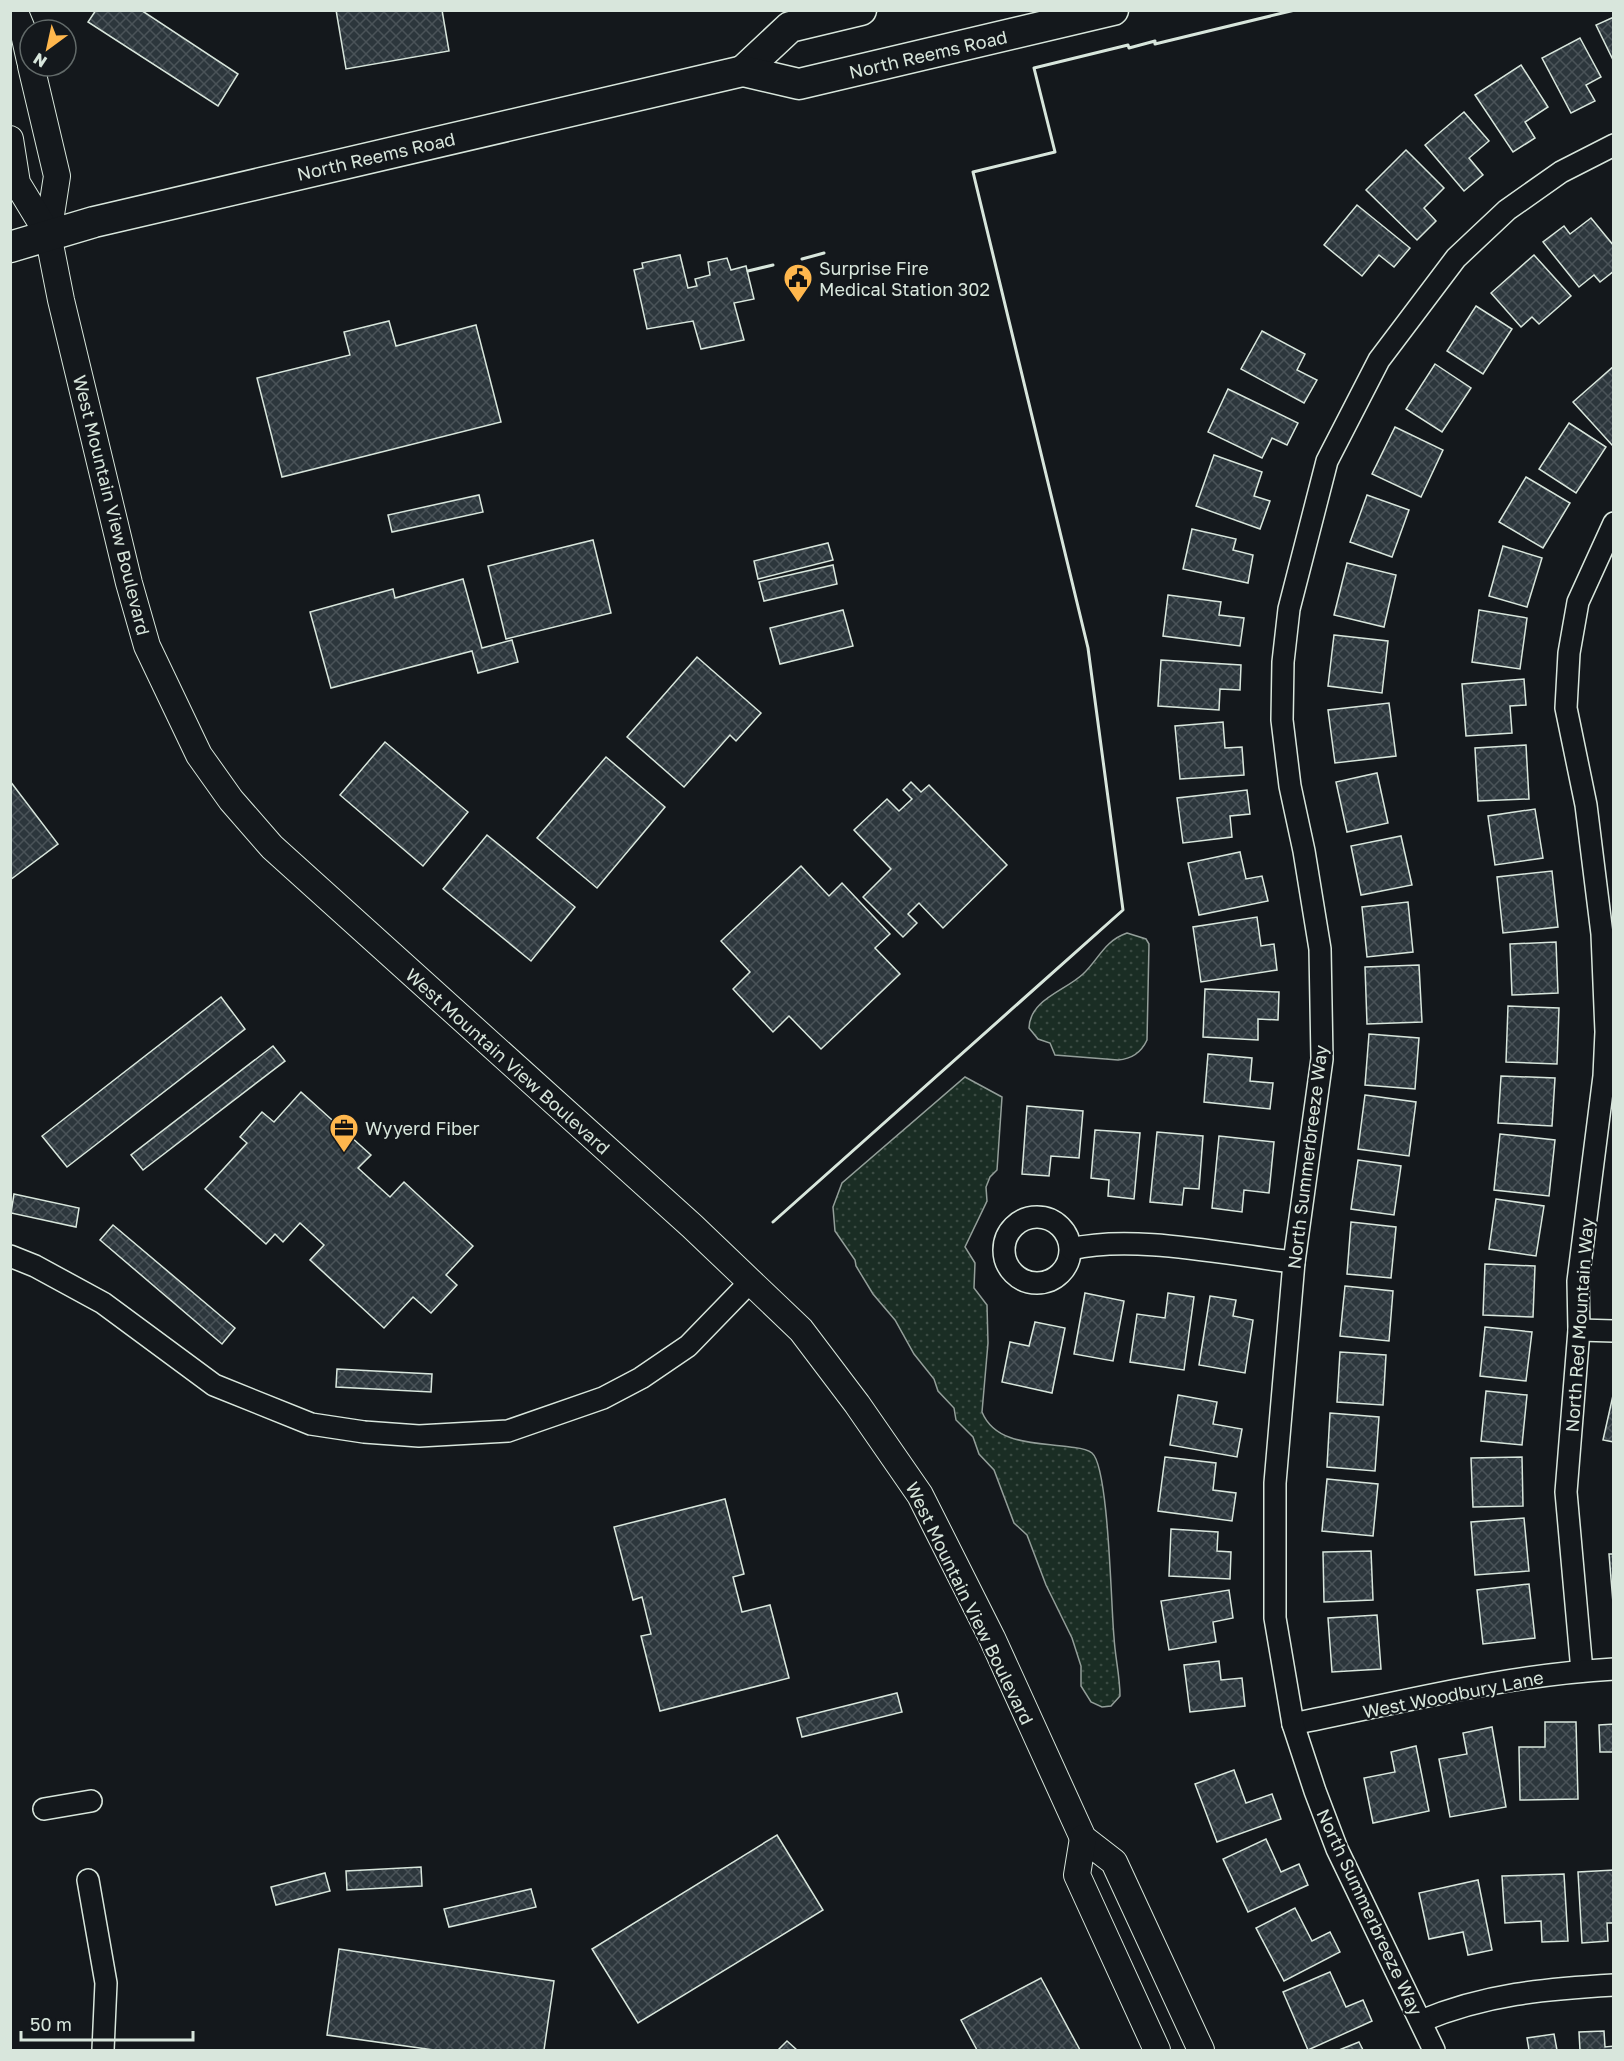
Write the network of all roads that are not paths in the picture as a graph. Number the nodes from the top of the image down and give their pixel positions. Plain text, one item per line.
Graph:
1 (861, 10) edge
2 (1113, 10) edge
3 (743, 71) junction
4 (34, 78) edge
5 (10, 139) edge
6 (1614, 145) edge
7 (48, 234) junction
8 (10, 247) edge
9 (1614, 524) edge
10 (1610, 1032) edge
11 (1071, 1249) dead end
12 (10, 1256) edge
13 (1294, 1262) junction
14 (751, 1281) junction
15 (1579, 1330) junction
16 (1614, 1330) edge
17 (1614, 1669) edge
18 (1582, 1671) junction
19 (1293, 1724) junction
20 (91, 1801) dead end
21 (44, 1809) dead end
22 (1083, 1838) junction
23 (88, 1880) dead end
24 (1614, 1985) edge
25 (1421, 2021) junction
26 (103, 2050) edge
27 (1157, 2050) edge
28 (1202, 2050) edge
29 (1434, 2050) edge

1 - 3 main road, North Reems Road
2 - 3 main road, North Reems Road
3 - 7 main road, North Reems Road
4 - 7 street, West Mountain View Boulevard
5 - 7 street, West Mountain View Boulevard
6 - 13 street, North Summerbreeze Way
7 - 8 main road, North Reems Road
7 - 14 street, West Mountain View Boulevard
9 - 10 street, North Red Mountain Way
10 - 15 street, North Red Mountain Way
11 - 13 street
12 - 14 street
13 - 19 street, North Summerbreeze Way
14 - 22 street, West Mountain View Boulevard
15 - 16 street
15 - 18 street, North Red Mountain Way
17 - 18 street, West Woodbury Lane
18 - 19 street, West Woodbury Lane
19 - 25 street, North Summerbreeze Way
20 - 21 street
22 - 27 street
22 - 28 street, West Mountain View Boulevard
23 - 26 street
24 - 25 street
25 - 29 street, North Summerbreeze Way

